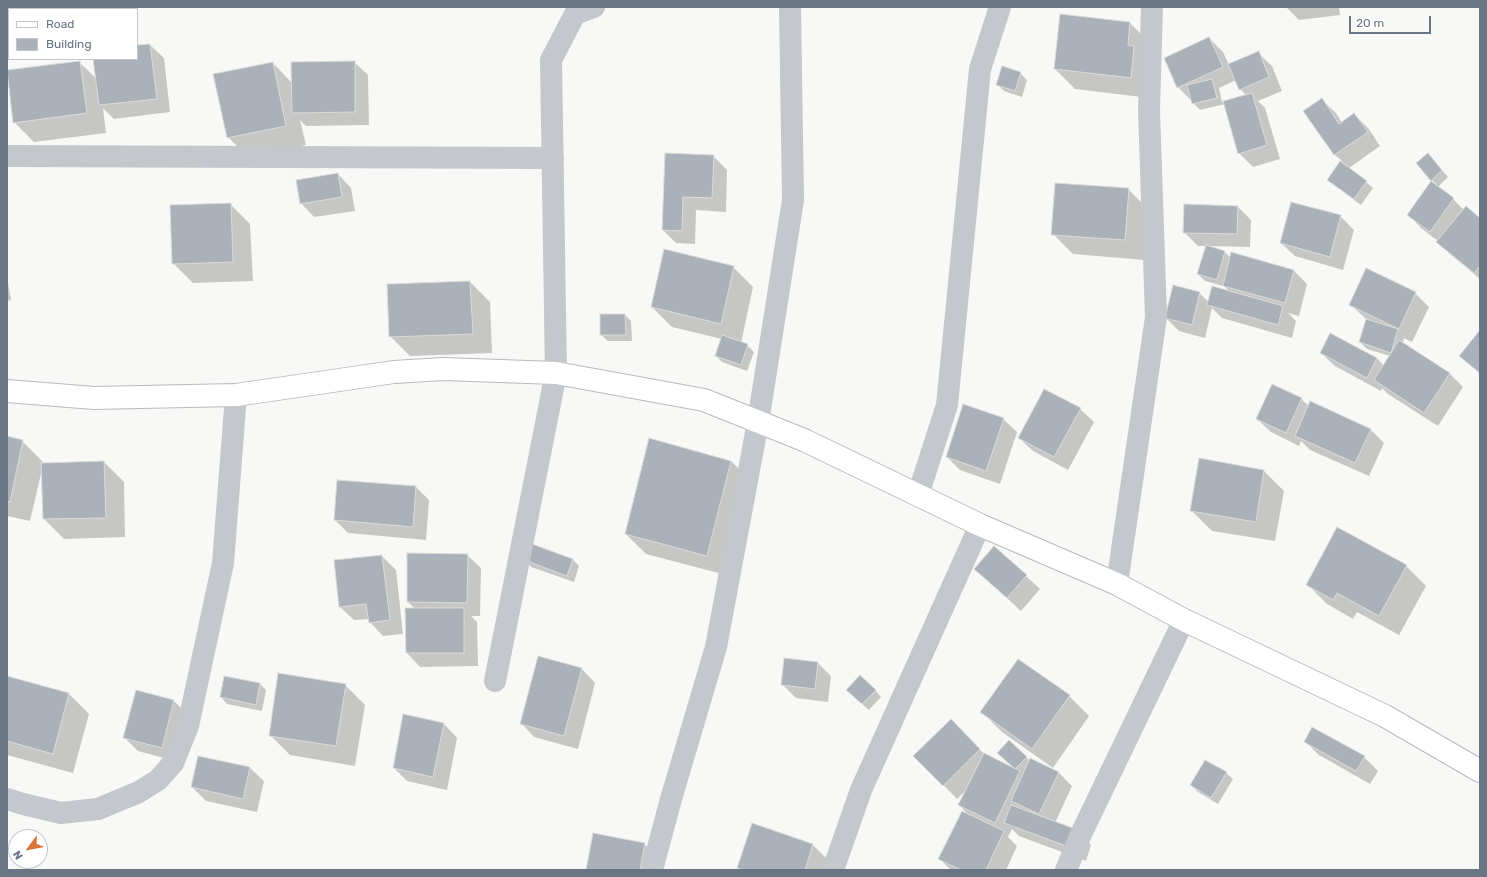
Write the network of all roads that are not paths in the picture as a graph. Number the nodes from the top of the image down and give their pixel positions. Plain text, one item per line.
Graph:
1 (594, 7) edge
2 (790, 7) edge
3 (1000, 7) edge
4 (1152, 7) edge
5 (7, 156) edge
6 (553, 158) junction
7 (556, 373) junction
8 (7, 391) edge
9 (236, 395) junction
10 (758, 422) junction
11 (918, 496) junction
12 (980, 525) junction
13 (1117, 584) junction
14 (1184, 620) junction
15 (495, 681) dead end
16 (1480, 771) edge
17 (7, 799) edge
18 (652, 870) edge
19 (834, 870) edge
20 (1066, 870) edge

1 - 6 street
2 - 10 street
3 - 11 street
4 - 13 street
5 - 6 street
6 - 7 street
7 - 9 street
7 - 10 street
7 - 15 street
8 - 9 street
9 - 17 street
10 - 11 street
10 - 18 street
11 - 12 street
12 - 13 street
12 - 19 street
13 - 14 street
14 - 16 street
14 - 20 street

